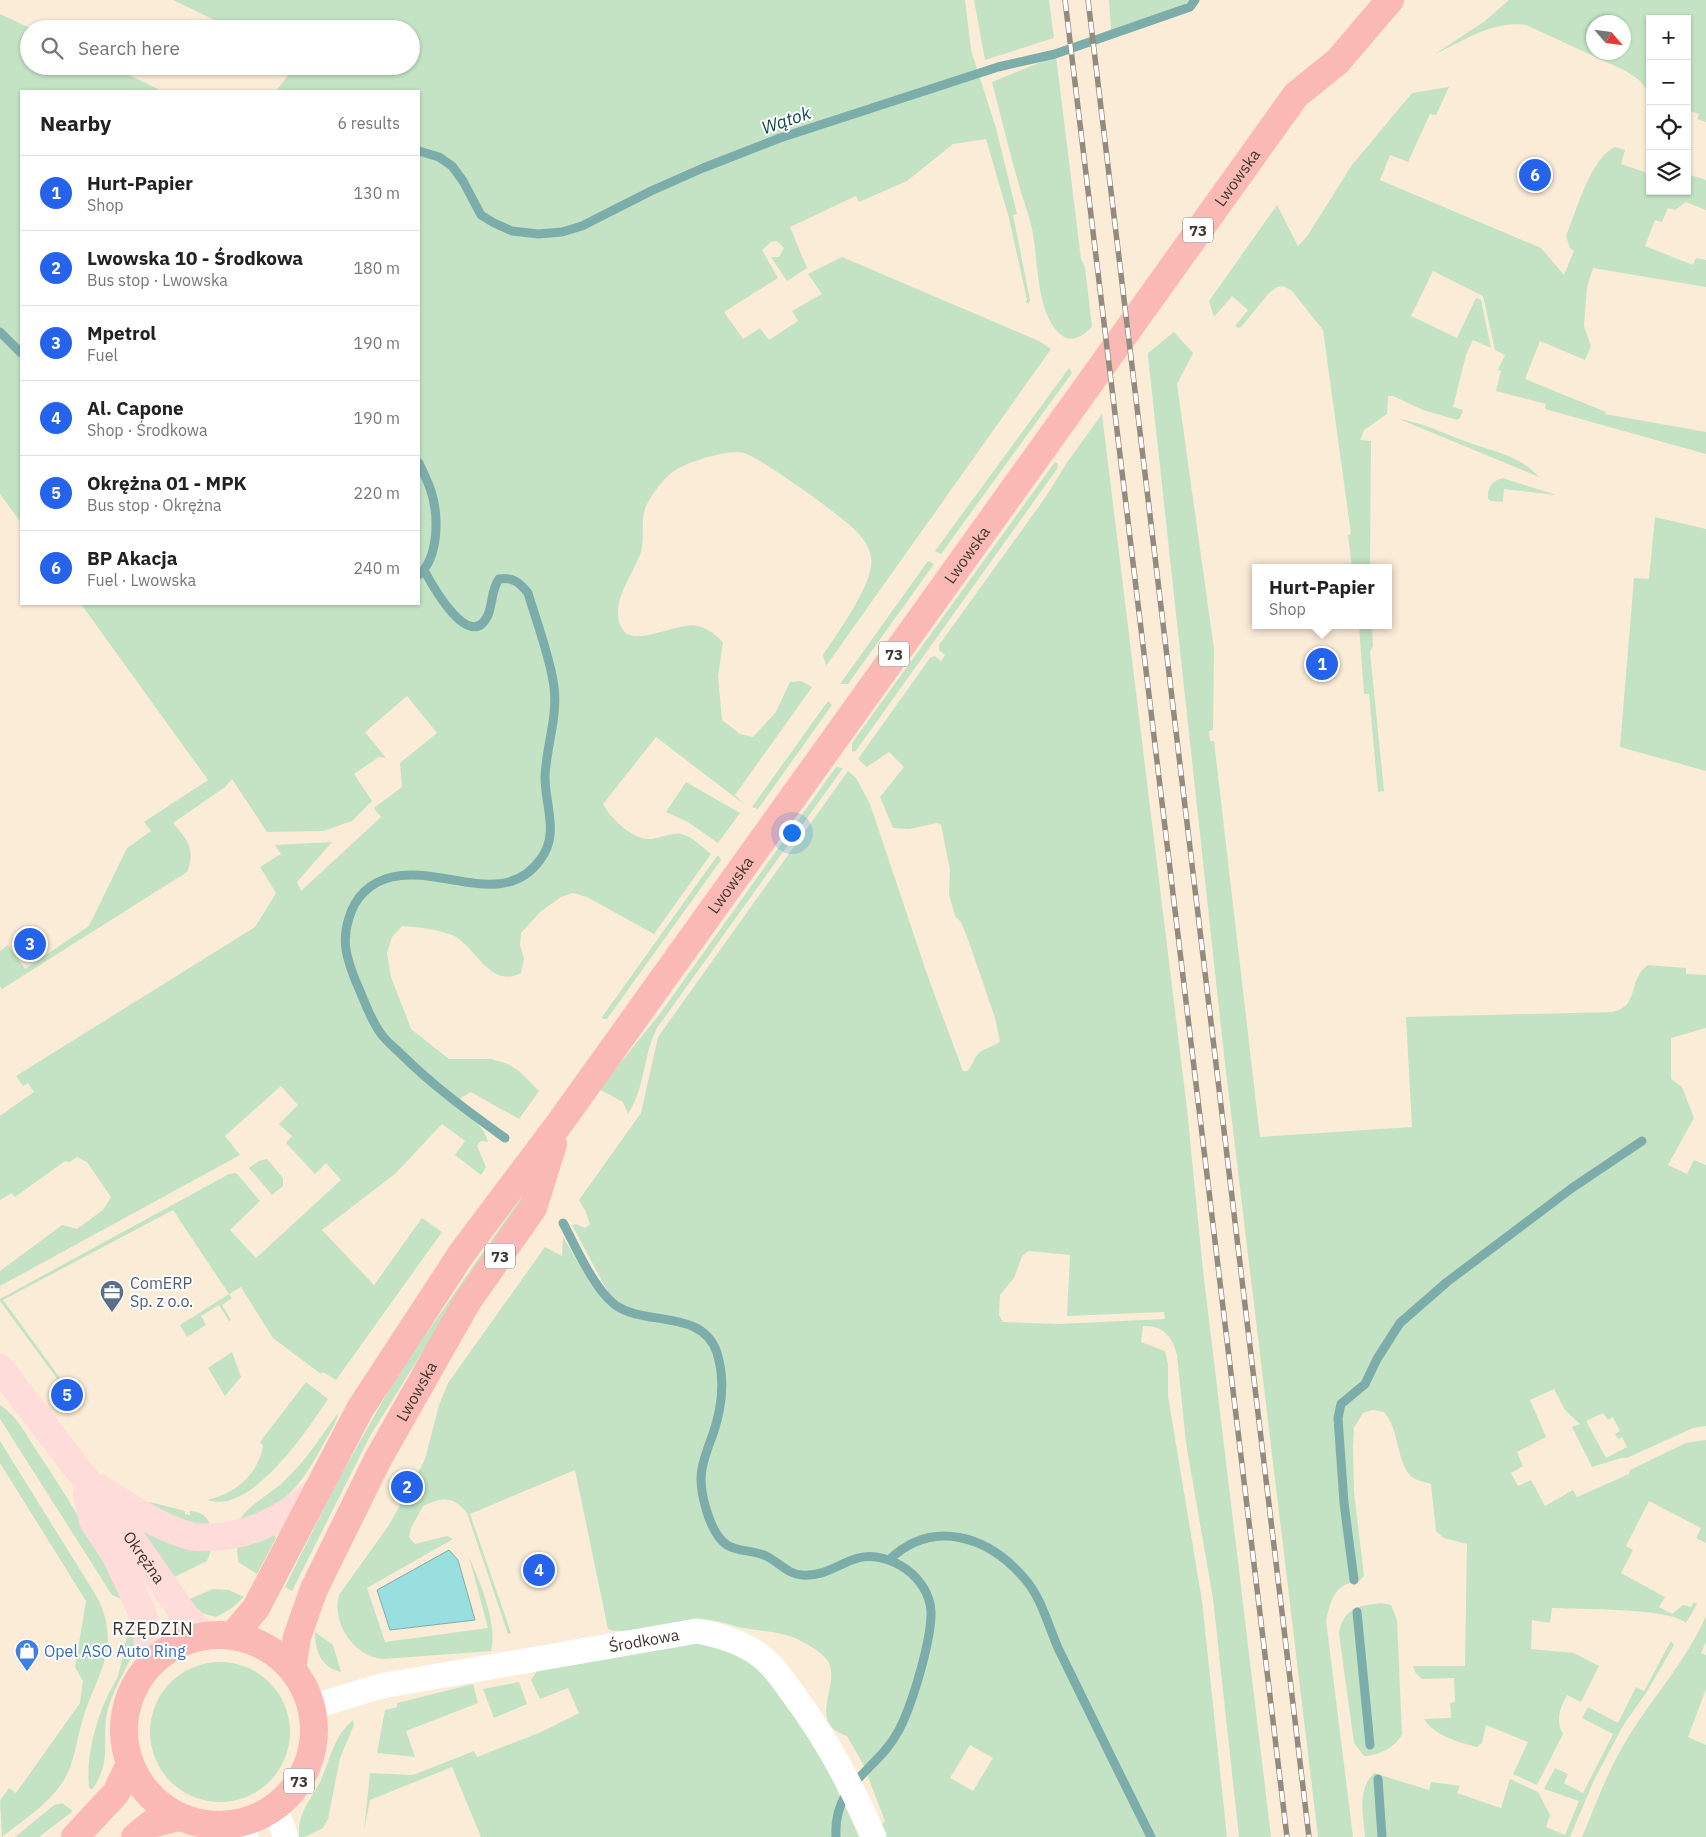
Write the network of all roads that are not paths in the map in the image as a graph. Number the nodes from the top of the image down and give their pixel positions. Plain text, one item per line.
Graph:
1 (1390, 0) edge
2 (559, 1124) junction
3 (0, 1368) edge
4 (83, 1478) junction
5 (316, 1491) junction
6 (232, 1635) junction
7 (204, 1636) junction
8 (152, 1663) junction
9 (292, 1669) junction
10 (312, 1707) junction
11 (130, 1764) junction
12 (275, 1808) junction
13 (179, 1817) junction
14 (242, 1830) edge
15 (74, 1837) edge
16 (135, 1837) edge
17 (286, 1837) edge
18 (874, 1837) edge

1 - 2 main road, Lwowska / 73
2 - 5 main road, Lwowska / 73
2 - 9 main road, Lwowska / 73
3 - 4 street, Okrężna
4 - 5 street
4 - 7 street, Okrężna
4 - 8 street, Okrężna
5 - 6 main road, Lwowska / 73
6 - 7 main road, 73
6 - 9 main road, 73
7 - 8 main road, 73
8 - 11 main road, 73
9 - 10 main road, 73
10 - 12 main road, 73
10 - 18 street, Środkowa
11 - 13 main road, 73
11 - 15 main road
12 - 14 main road, 73
12 - 17 street
13 - 14 main road, 73
13 - 16 main road, 73

